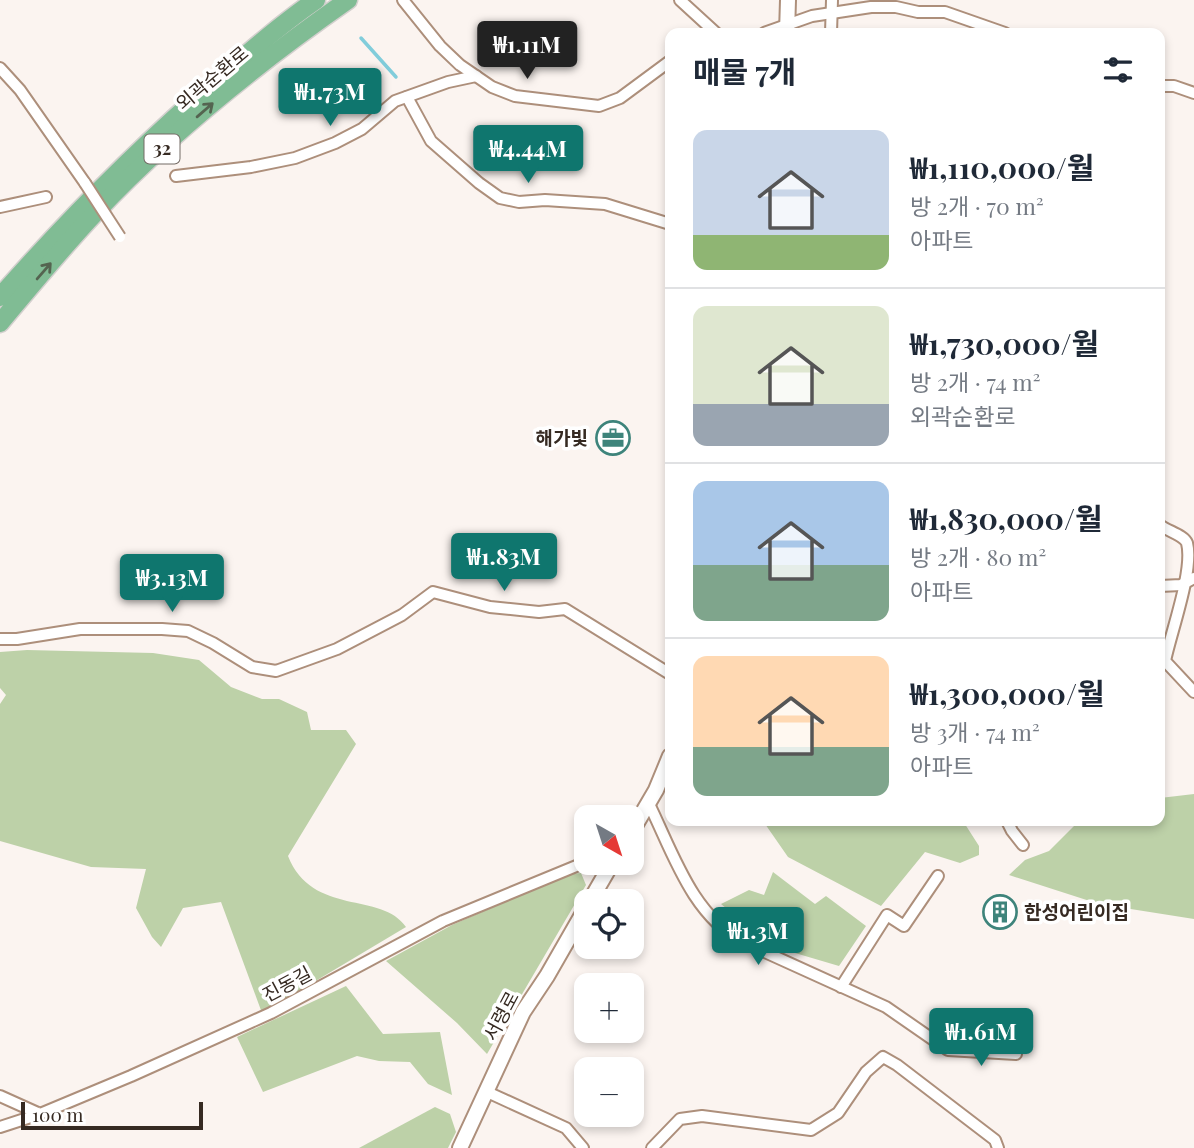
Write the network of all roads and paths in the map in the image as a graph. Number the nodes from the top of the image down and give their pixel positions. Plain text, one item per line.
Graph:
1 (348, 0) edge
2 (362, 0) edge
3 (403, 0) edge
4 (680, 0) edge
5 (788, 0) edge
6 (315, 1) edge
7 (833, 6) edge
8 (708, 28) edge
9 (787, 28) edge
10 (831, 28) edge
11 (990, 28) edge
12 (276, 52) junction
13 (665, 65) edge
14 (0, 68) edge
15 (477, 76) junction
16 (1165, 86) edge
17 (1194, 93) edge
18 (407, 97) junction
19 (176, 176) dead end
20 (46, 197) dead end
21 (0, 206) edge
22 (665, 222) edge
23 (120, 237) dead end
24 (0, 297) edge
25 (0, 323) edge
26 (1165, 529) edge
27 (1190, 581) edge
28 (1165, 585) edge
29 (0, 639) edge
30 (665, 671) edge
31 (1194, 692) edge
32 (665, 767) edge
33 (649, 804) junction
34 (644, 812) edge
35 (1010, 826) edge
36 (1023, 845) dead end
37 (574, 867) edge
38 (938, 876) dead end
39 (574, 929) edge
40 (841, 987) junction
41 (1016, 1054) dead end
42 (485, 1091) junction
43 (0, 1096) edge
44 (40, 1114) junction
45 (0, 1127) edge
46 (460, 1148) edge
47 (583, 1148) edge
48 (652, 1148) edge
49 (998, 1148) edge

1 - 12 highway, 외곽순환로 / 32
2 - 12 highway
3 - 15 street
4 - 8 street
5 - 9 street
6 - 24 highway, 외곽순환로 / 32
7 - 9 street
7 - 10 street
7 - 11 street
25 -> 12 highway, 외곽순환로 / 32
13 - 15 street
14 - 23 street, bridge
15 - 18 street
16 - 17 street
18 - 19 street
18 - 22 street
20 - 21 street
26 - 27 street
27 - 28 street
27 - 31 street
29 - 30 street
32 - 33 street
33 - 34 street
33 - 40 street
35 - 36 street
37 - 44 street, 진동길
38 - 40 street
39 - 42 street, 서령로
40 - 41 street
42 - 46 street, 서령로
42 - 47 street
43 - 44 street
44 - 45 street, 진동길
48 - 49 street

